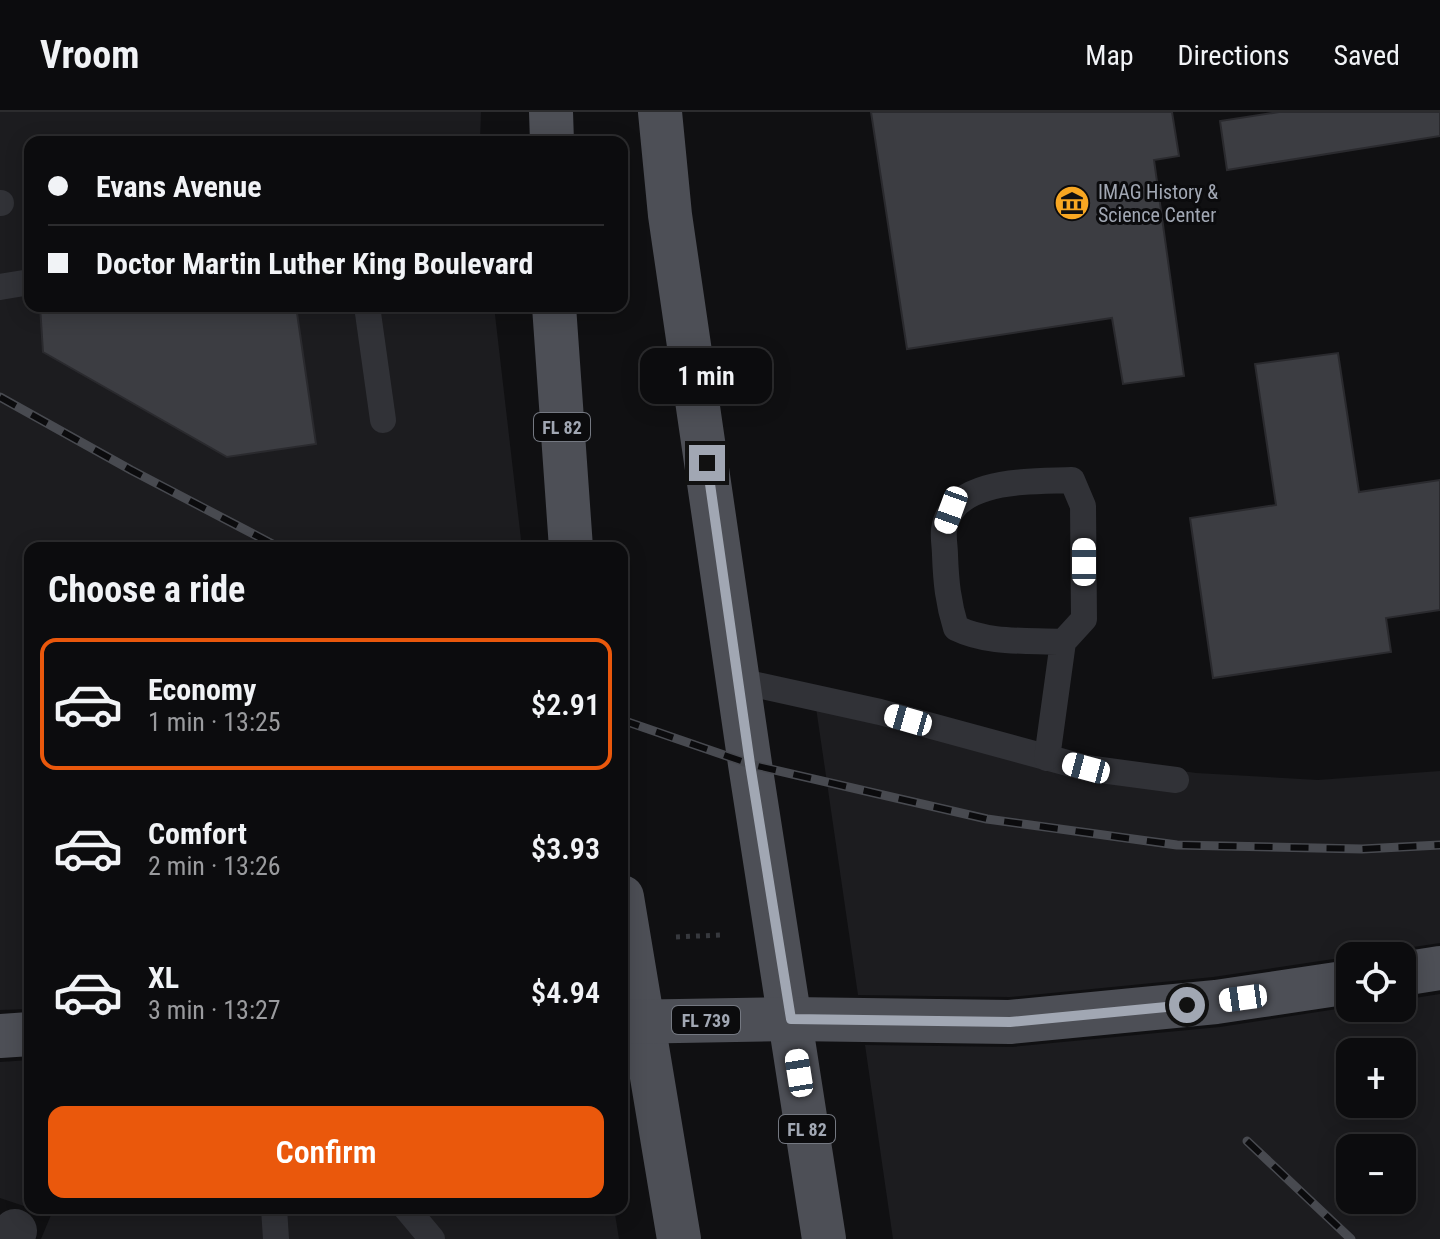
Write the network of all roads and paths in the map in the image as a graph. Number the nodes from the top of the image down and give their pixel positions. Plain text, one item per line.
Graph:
1 (551, 112) edge
2 (660, 112) edge
3 (552, 136) edge
4 (24, 283) edge
5 (0, 287) edge
6 (368, 312) edge
7 (554, 312) edge
8 (383, 420) dead end
9 (571, 542) edge
10 (1063, 642) junction
11 (739, 681) junction
12 (1047, 758) junction
13 (1176, 780) dead end
14 (720, 935) dead end
15 (663, 938) dead end
16 (1440, 968) edge
17 (628, 971) edge
18 (1416, 972) edge
19 (1336, 984) edge
20 (791, 1019) junction
21 (632, 1021) edge
22 (24, 1034) edge
23 (0, 1036) edge
24 (274, 1214) edge
25 (276, 1239) edge
26 (679, 1239) edge
27 (824, 1239) edge

1 - 3 main road
2 - 11 main road, FL 82
4 - 5 lane
6 - 8 lane
7 - 9 main road, FL 82
10 - 10 lane
10 - 12 lane
11 - 12 lane
11 - 20 main road, FL 82
12 - 13 lane
14 - 15 path
16 - 18 main road
17 - 21 main road
19 - 20 main road, FL 739
20 - 21 main road, FL 739
20 - 27 main road, FL 82
21 - 26 main road
22 - 23 main road
24 - 25 lane

